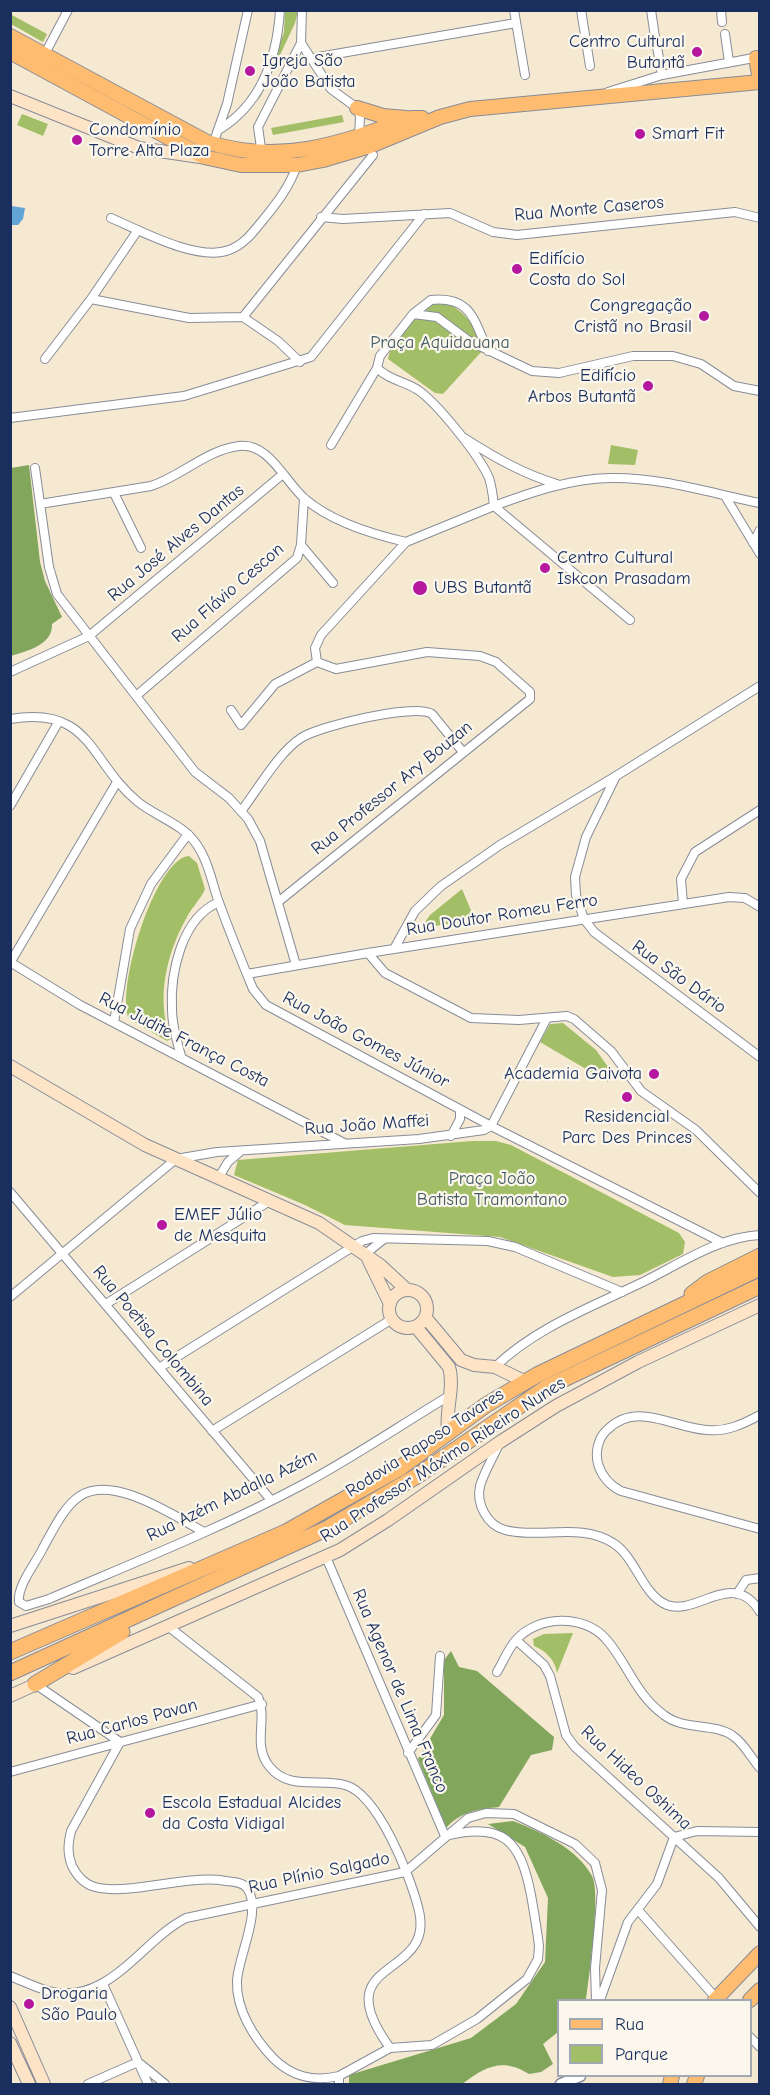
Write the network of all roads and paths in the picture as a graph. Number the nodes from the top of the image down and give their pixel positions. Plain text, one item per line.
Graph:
1 (68, 10) edge
2 (248, 10) edge
3 (280, 10) edge
4 (302, 10) edge
5 (514, 10) edge
6 (581, 10) edge
7 (651, 10) edge
8 (721, 10) edge
9 (723, 22) dead end
10 (516, 23) junction
11 (725, 34) dead end
12 (10, 36) edge
13 (301, 43) junction
14 (10, 52) edge
15 (44, 54) junction
16 (318, 57) dead end
17 (758, 57) edge
18 (729, 62) junction
19 (590, 66) dead end
20 (38, 67) junction
21 (525, 75) dead end
22 (662, 75) junction
23 (759, 81) edge
24 (10, 96) edge
25 (596, 97) junction
26 (357, 108) junction
27 (440, 117) junction
28 (411, 118) junction
29 (220, 129) junction
30 (188, 132) junction
31 (170, 139) junction
32 (358, 143) junction
33 (213, 144) junction
34 (156, 151) junction
35 (372, 155) dead end
36 (204, 157) junction
37 (263, 159) junction
38 (297, 165) junction
39 (424, 214) junction
40 (321, 217) junction
41 (111, 218) dead end
42 (759, 218) edge
43 (138, 230) junction
44 (91, 299) junction
45 (413, 314) junction
46 (243, 316) junction
47 (488, 352) junction
48 (45, 359) dead end
49 (300, 362) junction
50 (377, 368) junction
51 (759, 391) edge
52 (10, 418) edge
53 (461, 436) junction
54 (332, 446) dead end
55 (35, 468) dead end
56 (283, 474) junction
57 (558, 485) junction
58 (114, 493) junction
59 (725, 496) junction
60 (304, 498) junction
61 (759, 503) edge
62 (40, 504) junction
63 (494, 506) junction
64 (759, 530) edge
65 (405, 542) junction
66 (753, 543) junction
67 (301, 544) junction
68 (141, 548) dead end
69 (759, 554) edge
70 (333, 583) dead end
71 (630, 620) dead end
72 (89, 636) junction
73 (317, 662) junction
74 (10, 672) edge
75 (759, 686) edge
76 (136, 696) junction
77 (231, 710) dead end
78 (10, 719) edge
79 (59, 721) junction
80 (463, 752) junction
81 (616, 776) junction
82 (117, 782) junction
83 (10, 806) edge
84 (242, 810) junction
85 (759, 810) edge
86 (188, 834) junction
87 (219, 902) junction
88 (278, 902) junction
89 (683, 904) junction
90 (759, 907) edge
91 (584, 919) junction
92 (394, 949) junction
93 (368, 952) junction
94 (11, 963) edge
95 (296, 965) junction
96 (247, 974) junction
97 (547, 1018) junction
98 (114, 1022) junction
99 (181, 1056) junction
100 (759, 1058) edge
101 (10, 1066) edge
102 (460, 1110) junction
103 (491, 1126) junction
104 (451, 1136) junction
105 (345, 1143) junction
106 (244, 1150) junction
107 (176, 1159) junction
108 (219, 1177) junction
109 (10, 1192) edge
110 (759, 1193) edge
111 (271, 1200) junction
112 (759, 1235) edge
113 (723, 1243) junction
114 (63, 1254) junction
115 (362, 1254) junction
116 (759, 1256) edge
117 (759, 1268) edge
118 (759, 1286) edge
119 (407, 1290) junction
120 (622, 1292) junction
121 (10, 1297) edge
122 (106, 1304) junction
123 (390, 1304) junction
124 (759, 1305) edge
125 (680, 1307) junction
126 (426, 1318) junction
127 (392, 1319) junction
128 (416, 1327) junction
129 (495, 1367) junction
130 (159, 1368) junction
131 (526, 1382) junction
132 (449, 1396) junction
133 (759, 1415) edge
134 (212, 1431) junction
135 (448, 1431) junction
136 (500, 1442) junction
137 (271, 1500) junction
138 (759, 1529) edge
139 (204, 1532) junction
140 (233, 1555) junction
141 (326, 1557) junction
142 (759, 1578) edge
143 (737, 1594) junction
144 (165, 1604) junction
145 (759, 1612) edge
146 (10, 1626) edge
147 (169, 1627) junction
148 (516, 1640) junction
149 (10, 1652) edge
150 (440, 1656) dead end
151 (497, 1672) dead end
152 (10, 1673) edge
153 (35, 1684) junction
154 (10, 1696) edge
155 (262, 1704) junction
156 (120, 1742) junction
157 (408, 1753) junction
158 (759, 1768) edge
159 (10, 1772) edge
160 (759, 1832) edge
161 (445, 1836) junction
162 (674, 1837) junction
163 (405, 1872) junction
164 (250, 1904) junction
165 (638, 1910) junction
166 (759, 1927) edge
167 (759, 1953) edge
168 (10, 1976) edge
169 (103, 1984) junction
170 (598, 1999) edge
171 (599, 1999) edge
172 (716, 1999) edge
173 (10, 2007) edge
174 (10, 2043) edge
175 (390, 2048) junction
176 (138, 2062) junction
177 (578, 2077) edge
178 (339, 2080) edge
179 (29, 2085) edge
180 (44, 2085) edge
181 (88, 2085) edge
182 (148, 2085) edge
183 (165, 2085) edge
184 (561, 2085) edge

1 - 15 street
2 - 29 street
3 - 29 street
4 - 13 street
5 - 10 street
6 - 19 street
7 - 22 street
8 - 9 street
10 - 16 street
10 - 21 street
11 - 18 street
12 - 15 main road
13 - 26 street
13 - 37 street
14 - 20 main road
15 - 20 street
15 - 30 main road
17 - 18 street
17 - 23 main road
18 - 22 street
20 - 31 main road
22 - 25 street
23 - 25 main road
24 - 34 main road
25 - 27 main road
26 - 28 main road
26 - 32 street
27 - 28 main road
27 - 32 main road
28 - 32 main road
29 - 33 street
30 - 31 main road
30 - 33 main road
31 - 34 main road
31 - 36 main road
32 - 37 main road
32 - 38 main road
33 - 37 main road
34 - 36 main road
35 - 40 street
36 - 37 main road
37 - 38 main road
38 - 43 street
39 - 40 street, Rua Monte Caseros
39 - 42 street, Rua Monte Caseros
39 - 49 street
40 - 46 street
41 - 43 street
43 - 44 street
44 - 46 street
44 - 48 street
45 - 47 street
45 - 47 street
45 - 50 street
46 - 49 street
47 - 51 street
49 - 52 street
50 - 53 street
50 - 54 street
53 - 57 street
53 - 63 street
55 - 62 street
56 - 58 street
56 - 60 street
56 - 72 street, Rua José Alves Dantas
57 - 59 street
57 - 63 street
58 - 62 street
58 - 68 street
59 - 61 street
59 - 66 street
60 - 65 street
60 - 67 street, Rua Flávio Cescon
62 - 72 street
63 - 65 street
63 - 71 street
64 - 66 street
65 - 73 street
66 - 69 street
67 - 70 street
67 - 76 street, Rua Flávio Cescon
72 - 74 street, Rua José Alves Dantas
72 - 76 street
73 - 77 street
73 - 80 street, Rua Professor Ary Bouzan
75 - 81 street
76 - 84 street
78 - 79 street, Rua João Gomes Júnior
79 - 82 street, Rua João Gomes Júnior
79 - 83 street
80 - 84 street
80 - 88 street, Rua Professor Ary Bouzan
81 - 91 street
81 - 92 street
82 - 86 street, Rua João Gomes Júnior
82 - 94 street
84 - 88 street
85 - 89 street
86 - 87 street, Rua João Gomes Júnior
86 - 98 street
87 - 96 street, Rua João Gomes Júnior
87 - 99 street
88 - 95 street
89 - 90 street, Rua Doutor Romeu Ferro
89 - 91 street, Rua Doutor Romeu Ferro
91 - 92 street, Rua Doutor Romeu Ferro
91 - 100 street, Rua São Dário
92 - 93 street, Rua Doutor Romeu Ferro
93 - 95 street, Rua Doutor Romeu Ferro
93 - 97 street
94 - 98 street, Rua Judite França Costa
95 - 96 street, Rua Doutor Romeu Ferro
96 - 102 street, Rua João Gomes Júnior
97 - 103 street
97 - 110 street
98 - 99 street, Rua Judite França Costa
99 - 105 street, Rua Judite França Costa
101 - 107 main road
102 - 103 street, Rua João Gomes Júnior
102 - 104 street
103 - 104 street, Rua João Maffei
103 - 113 street, Rua João Gomes Júnior
104 - 105 street, Rua João Maffei
105 - 106 street, Rua João Maffei
106 - 107 street, Rua João Maffei
106 - 108 street
107 - 108 main road
107 - 114 street
108 - 111 main road
109 - 114 street, Rua Poetisa Colombina
111 - 115 main road
111 - 122 street
112 - 113 street
113 - 120 street
114 - 121 street
114 - 122 street, Rua Poetisa Colombina
115 - 119 main road
115 - 120 street
115 - 123 main road
115 - 130 street
116 - 125 highway
117 - 125 highway, Rodovia Raposo Tavares
118 - 144 highway, Rodovia Raposo Tavares
119 - 123 main road
119 - 126 main road
120 - 129 street
122 - 130 street, Rua Poetisa Colombina
123 - 127 main road
124 - 136 main road, Rua Professor Máximo Ribeiro Nunes
125 - 131 highway, Rodovia Raposo Tavares
126 - 128 main road
126 - 129 main road
127 - 128 main road
127 - 134 street
128 - 132 main road
129 - 131 main road
130 - 134 street, Rua Poetisa Colombina
131 - 135 highway, Rodovia Raposo Tavares
132 - 135 main road
132 - 137 street, Rua Azém Abdalla Azém
133 - 138 street
134 - 137 street, Rua Poetisa Colombina
135 - 140 highway, Rodovia Raposo Tavares
136 - 141 main road, Rua Professor Máximo Ribeiro Nunes
136 - 143 street
137 - 139 street, Rua Azém Abdalla Azém
139 - 139 street, Rua Azém Abdalla Azém
140 - 146 main road
140 - 149 highway, Rodovia Raposo Tavares
141 - 147 main road, Rua Professor Máximo Ribeiro Nunes
141 - 157 street, Rua Agenor de Lima Franco
142 - 143 street
143 - 145 street
144 - 152 highway, Rodovia Raposo Tavares
144 - 153 highway
147 - 153 main road, Rua Professor Máximo Ribeiro Nunes
147 - 155 street
148 - 151 street
148 - 158 street
148 - 162 street, Rua Hideo Oshima
150 - 157 street
153 - 154 main road, Rua Professor Máximo Ribeiro Nunes
153 - 156 street
155 - 156 street, Rua Carlos Pavan
155 - 163 street
156 - 159 street, Rua Carlos Pavan
156 - 164 street
157 - 161 street, Rua Agenor de Lima Franco
160 - 162 street
161 - 163 street, Rua Plínio Salgado
161 - 170 street, Rua Plínio Salgado
161 - 175 street
162 - 165 street
162 - 166 street, Rua Hideo Oshima
163 - 164 street, Rua Plínio Salgado
163 - 175 street
164 - 169 street, Rua Plínio Salgado
164 - 178 street
165 - 171 street
165 - 172 street
167 - 172 main road
168 - 169 street, Rua Plínio Salgado
169 - 176 street
173 - 180 main road
174 - 179 main road
175 - 178 street
176 - 181 street
176 - 182 street
176 - 183 street
177 - 184 street

